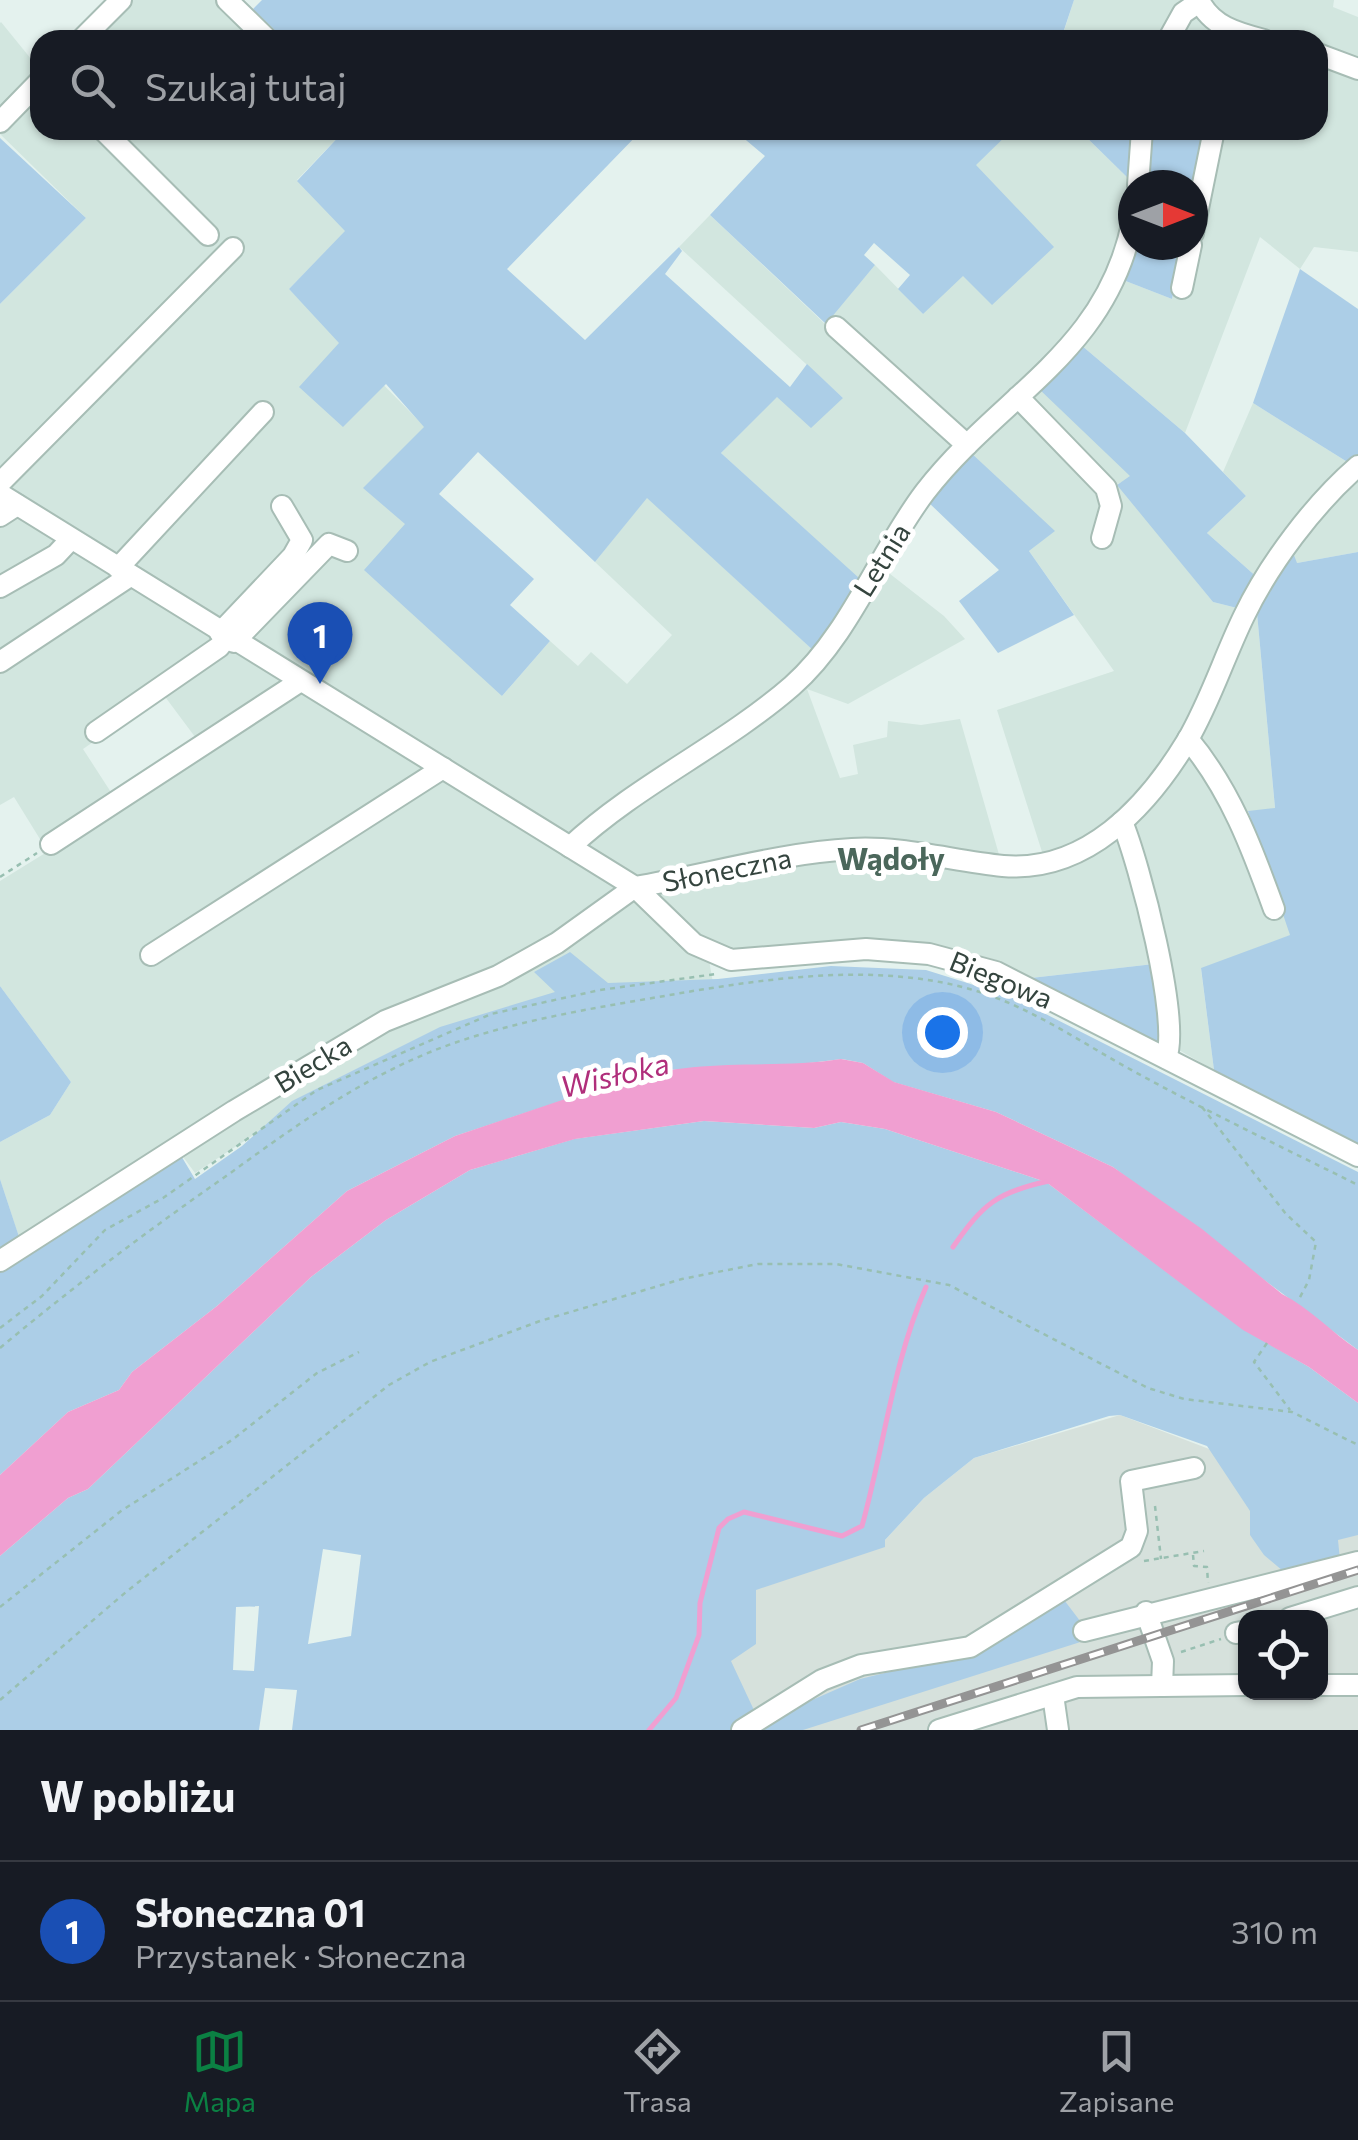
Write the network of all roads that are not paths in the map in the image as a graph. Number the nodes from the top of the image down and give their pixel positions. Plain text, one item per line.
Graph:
1 (121, 0) edge
2 (227, 0) edge
3 (1199, 1) edge
4 (91, 30) edge
5 (258, 30) edge
6 (1174, 30) edge
7 (1232, 30) edge
8 (1328, 58) edge
9 (1358, 69) edge
10 (30, 90) edge
11 (3, 114) edge
12 (113, 140) edge
13 (1141, 140) edge
14 (1212, 140) edge
15 (1139, 170) edge
16 (1206, 170) edge
17 (208, 235) dead end
18 (233, 248) dead end
19 (1122, 260) edge
20 (1188, 260) edge
21 (1182, 288) dead end
22 (836, 327) dead end
23 (134, 335) dead end
24 (1018, 397) junction
25 (264, 412) dead end
26 (967, 445) junction
27 (0, 466) edge
28 (1358, 466) edge
29 (0, 483) edge
30 (6, 505) edge
31 (282, 506) dead end
32 (1102, 538) dead end
33 (71, 539) junction
34 (347, 551) dead end
35 (124, 572) junction
36 (0, 588) edge
37 (227, 637) junction
38 (0, 662) edge
39 (299, 682) junction
40 (96, 732) dead end
41 (1188, 739) junction
42 (443, 768) junction
43 (1122, 822) junction
44 (51, 844) road end
45 (570, 847) junction
46 (635, 888) junction
47 (1274, 908) dead end
48 (150, 955) dead end
49 (1166, 1058) junction
50 (1358, 1156) edge
51 (2, 1260) edge
52 (1194, 1468) dead end
53 (1358, 1562) edge
54 (1358, 1597) edge
55 (1316, 1610) edge
56 (1146, 1612) junction
57 (1084, 1631) dead end
58 (1328, 1685) edge
59 (1358, 1685) edge
60 (1162, 1686) junction
61 (1238, 1686) edge
62 (1052, 1695) junction
63 (742, 1730) edge
64 (939, 1730) edge
65 (1058, 1730) edge

1 - 4 street
2 - 5 street
3 - 6 street
3 - 7 street
8 - 9 street
10 - 11 street
12 - 17 street
13 - 15 street
14 - 16 street
18 - 29 street
19 - 24 street, Letnia
20 - 21 street
22 - 26 street
23 - 27 street
24 - 26 street, Letnia
24 - 32 street
25 - 35 street
26 - 45 street, Letnia
28 - 41 street, Słoneczna
30 - 33 street, Słoneczna
31 - 37 street
33 - 35 street, Słoneczna
33 - 36 street
34 - 37 street
35 - 37 street, Słoneczna
35 - 38 street
37 - 39 street, Słoneczna
37 - 40 street
39 - 42 street, Słoneczna
39 - 44 street
41 - 43 street, Słoneczna
41 - 47 street
42 - 45 street, Słoneczna
42 - 48 street
43 - 46 street, Słoneczna
43 - 49 street
45 - 46 street, Słoneczna
46 - 49 street, Biegowa
46 - 51 street, Biecka
49 - 50 street, Biegowa
52 - 63 street
53 - 56 street
54 - 55 street
56 - 57 street
56 - 60 street
58 - 59 street
60 - 61 street
60 - 62 street
62 - 64 street
62 - 65 street

